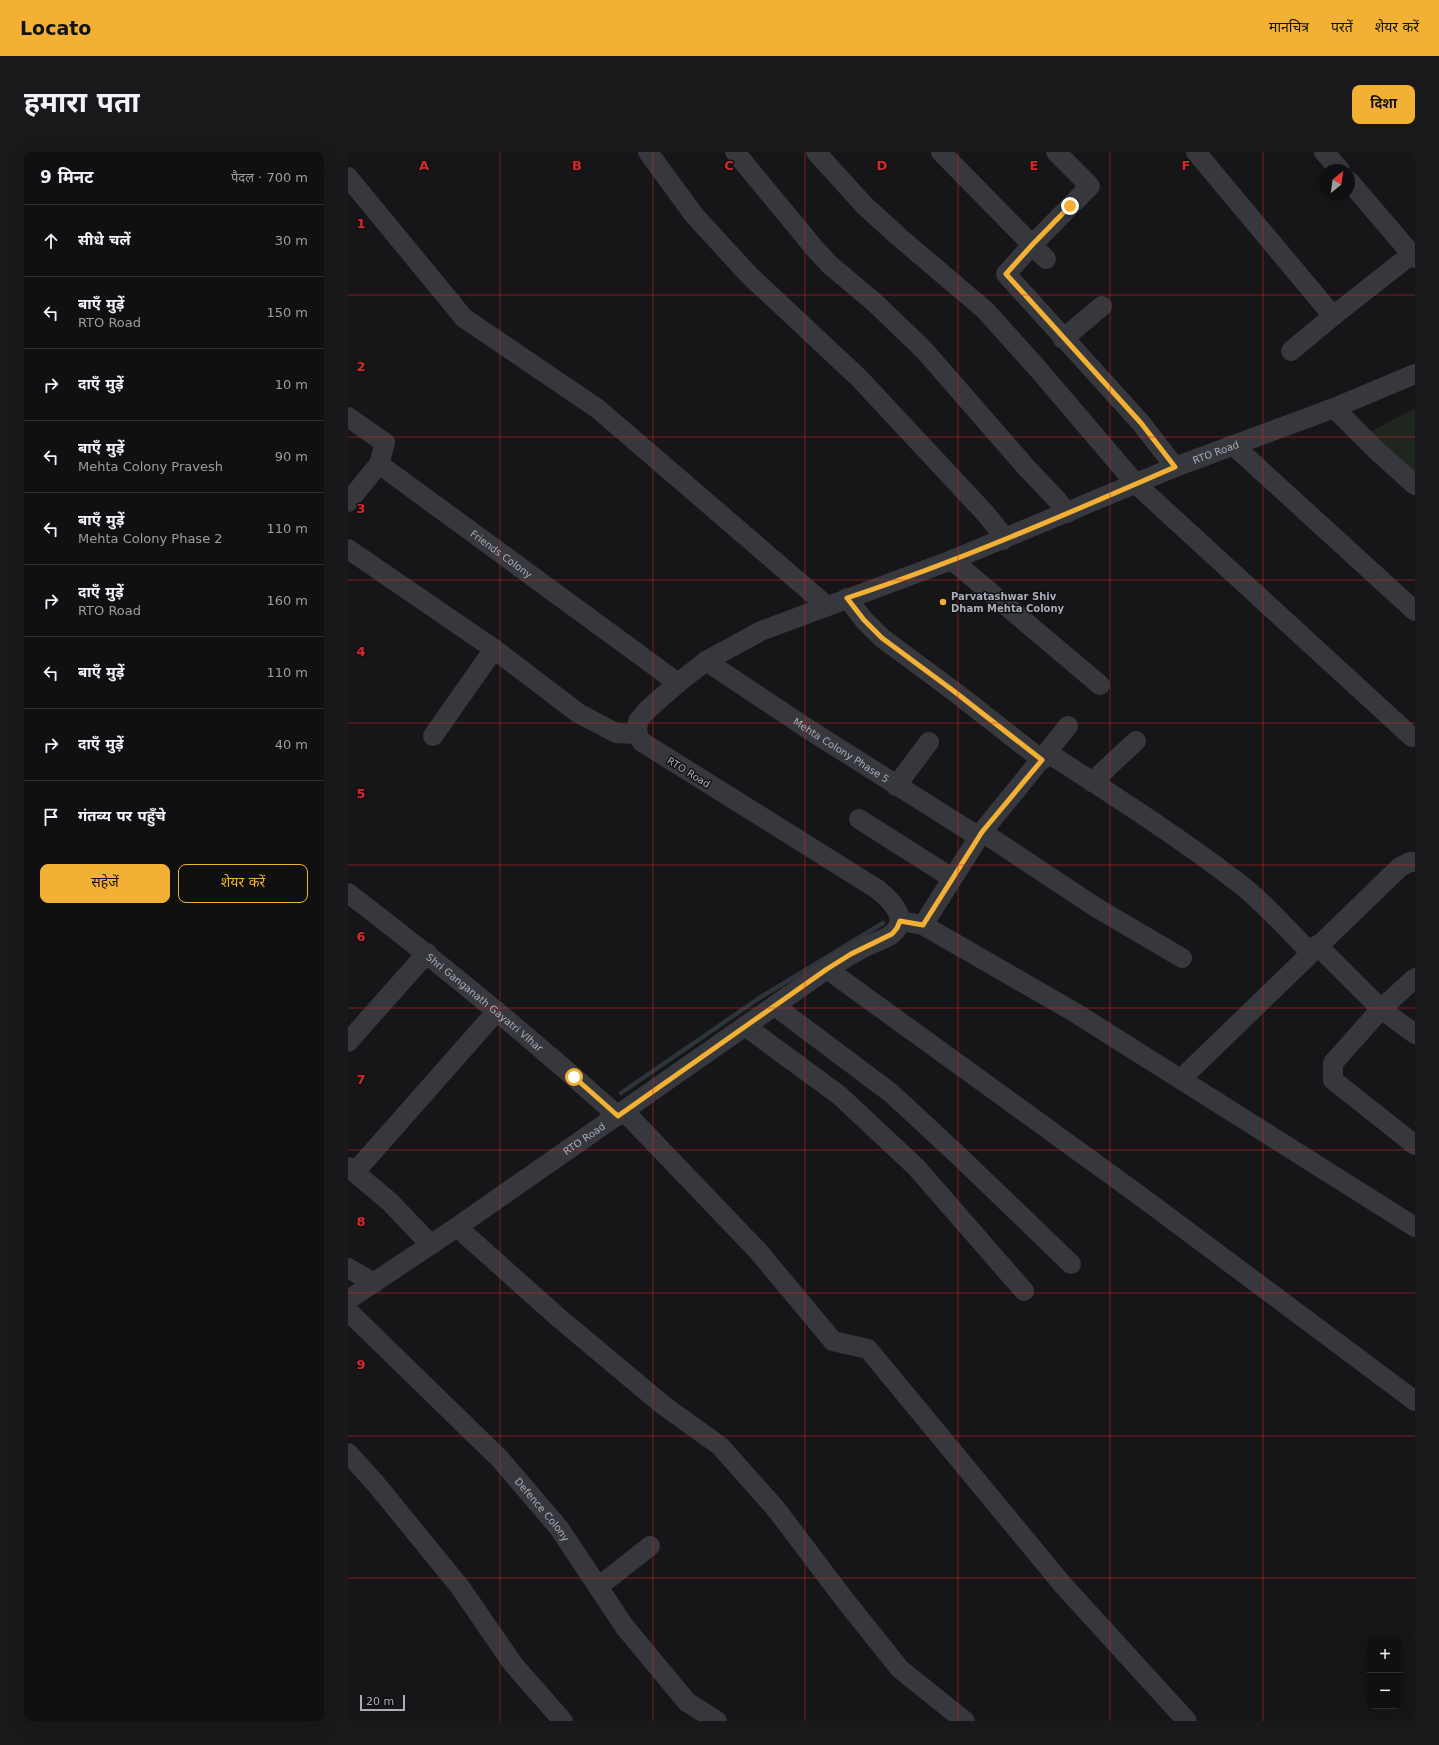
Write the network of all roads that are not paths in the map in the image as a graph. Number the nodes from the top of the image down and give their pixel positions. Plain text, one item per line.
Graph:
1 (648, 152) edge
2 (735, 152) edge
3 (816, 152) edge
4 (941, 152) edge
5 (1056, 152) edge
6 (1196, 152) edge
7 (1324, 152) edge
8 (1335, 164) edge
9 (348, 177) edge
10 (1355, 188) edge
11 (1032, 245) junction
12 (1414, 256) edge
13 (1046, 259) dead end
14 (1102, 306) dead end
15 (1333, 316) junction
16 (1063, 339) junction
17 (1291, 351) dead end
18 (1415, 374) edge
19 (1334, 408) junction
20 (348, 417) edge
21 (1233, 445) junction
22 (379, 464) junction
23 (1175, 467) junction
24 (1136, 484) junction
25 (1415, 485) edge
26 (348, 502) edge
27 (1067, 514) junction
28 (1003, 540) junction
29 (348, 549) edge
30 (952, 560) junction
31 (847, 598) junction
32 (827, 606) junction
33 (1415, 611) edge
34 (494, 649) junction
35 (706, 661) junction
36 (678, 683) junction
37 (1100, 685) dead end
38 (1068, 726) dead end
39 (637, 734) junction
40 (433, 736) dead end
41 (1412, 737) dead end
42 (1136, 740) dead end
43 (929, 742) dead end
44 (1045, 756) junction
45 (1092, 782) junction
46 (896, 786) junction
47 (859, 819) dead end
48 (980, 835) junction
49 (1415, 862) edge
50 (952, 878) junction
51 (348, 893) edge
52 (900, 921) junction
53 (923, 925) junction
54 (1314, 949) junction
55 (427, 953) junction
56 (1182, 958) dead end
57 (827, 969) junction
58 (1415, 978) edge
59 (775, 1006) junction
60 (1381, 1009) junction
61 (497, 1011) junction
62 (746, 1026) junction
63 (1415, 1034) edge
64 (348, 1042) edge
65 (1181, 1079) junction
66 (621, 1113) junction
67 (1415, 1145) edge
68 (352, 1170) edge
69 (1415, 1226) edge
70 (457, 1227) junction
71 (431, 1244) junction
72 (1071, 1264) dead end
73 (348, 1268) edge
74 (374, 1283) junction
75 (1024, 1292) dead end
76 (348, 1300) edge
77 (348, 1311) edge
78 (1415, 1401) edge
79 (348, 1453) edge
80 (650, 1546) dead end
81 (598, 1587) junction
82 (563, 1721) edge
83 (717, 1721) edge
84 (965, 1721) edge
85 (1187, 1721) edge

1 - 28 street
2 - 27 street
3 - 24 street
4 - 11 street
5 - 11 street
6 - 15 street
7 - 8 street
9 - 32 street
10 - 12 street
11 - 13 street
11 - 16 street
12 - 15 street
14 - 16 street
15 - 17 street
16 - 23 street
18 - 19 street, RTO Road
19 - 21 street, RTO Road
19 - 25 street
20 - 22 street
21 - 23 street, RTO Road
21 - 33 street
22 - 26 street
22 - 36 street, Friends Colony
23 - 24 street, RTO Road
24 - 27 street, RTO Road
24 - 41 street
27 - 28 street, RTO Road
28 - 30 street, RTO Road
29 - 34 street
30 - 31 street, RTO Road
30 - 37 street
31 - 32 street, RTO Road
31 - 44 street
32 - 35 street, RTO Road
34 - 39 street
34 - 40 street
35 - 36 street, RTO Road
35 - 46 street, Mehta Colony Phase 5
36 - 39 street, RTO Road
38 - 44 street
39 - 52 street, RTO Road
42 - 45 street
43 - 46 street
44 - 45 street
44 - 48 street
45 - 54 street
46 - 48 street, Mehta Colony Phase 5
47 - 50 street
48 - 50 street
48 - 56 street, Mehta Colony Phase 5
49 - 54 street
50 - 53 street
51 - 55 street, Shri Ganganath Gayatri VIhar
52 - 53 street
52 - 57 street, RTO Road
53 - 65 street
54 - 60 street
54 - 65 street
55 - 61 street, Shri Ganganath Gayatri VIhar
55 - 64 street
57 - 59 street, RTO Road
57 - 78 street
58 - 60 street
59 - 62 street, RTO Road
59 - 72 street
60 - 63 street
60 - 67 street
61 - 66 street, Shri Ganganath Gayatri VIhar
61 - 68 street
62 - 66 street, RTO Road
62 - 75 street
65 - 69 street
66 - 70 street, RTO Road
66 - 85 street, Shri Ganganath Gayatri VIhar
68 - 71 street
70 - 71 street, RTO Road
70 - 84 street
71 - 74 street, RTO Road
73 - 74 street
74 - 76 street, RTO Road
77 - 81 street, Defence Colony
79 - 82 street
80 - 81 street
81 - 83 street, Defence Colony

